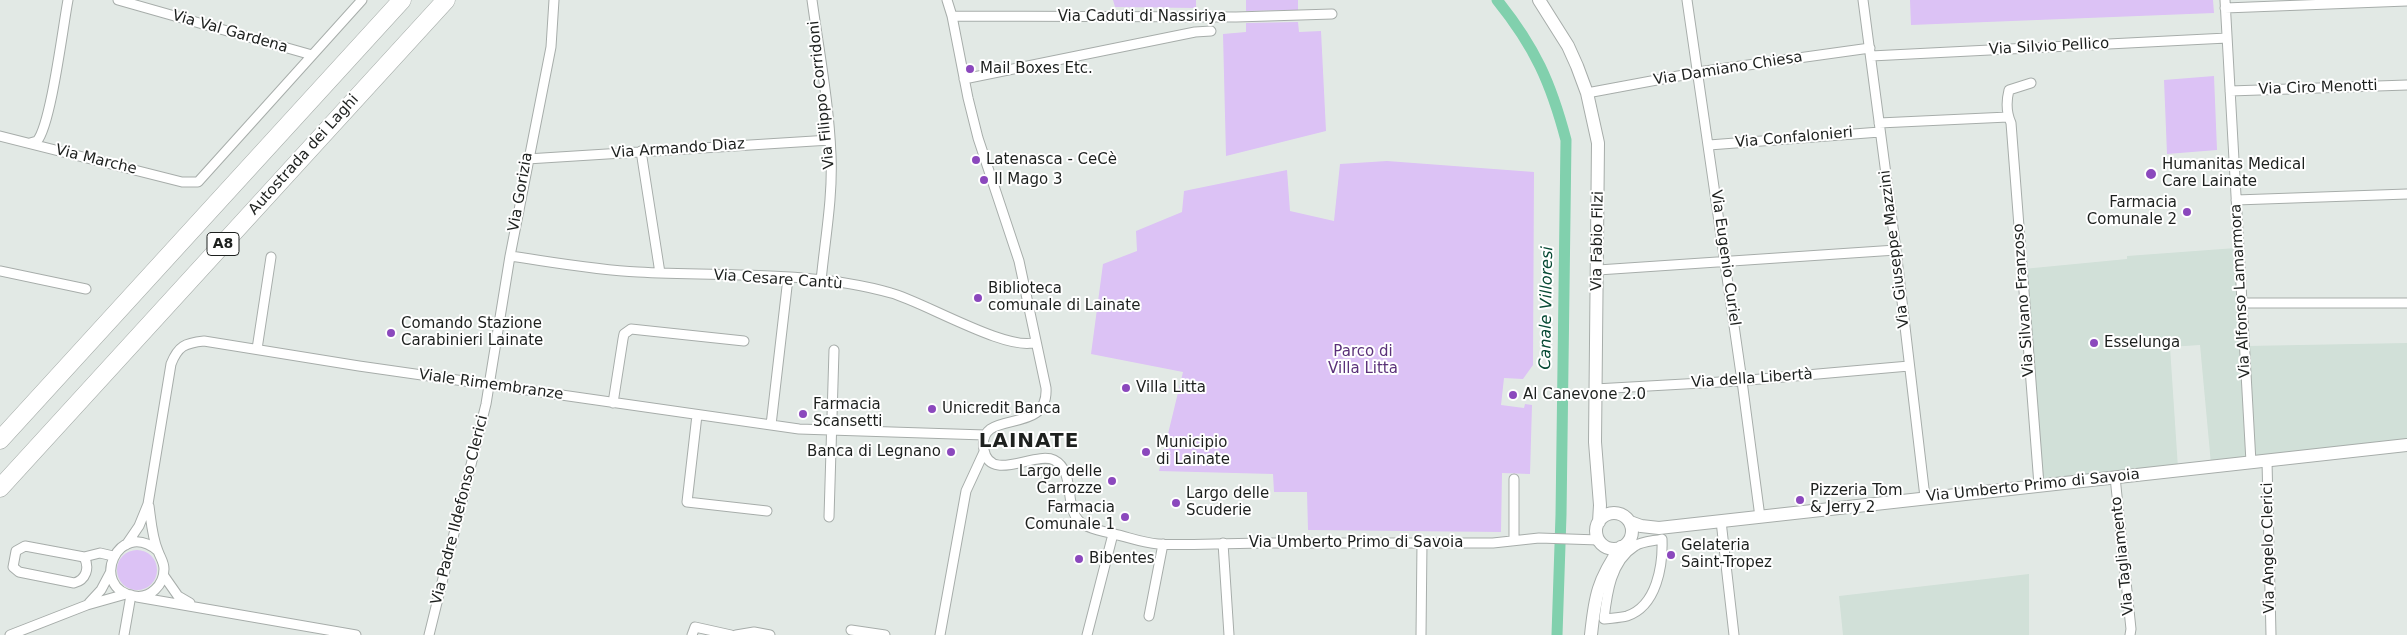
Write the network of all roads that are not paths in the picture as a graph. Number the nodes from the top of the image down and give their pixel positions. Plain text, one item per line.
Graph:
1 (68, 0) edge
2 (118, 0) edge
3 (362, 0) edge
4 (402, 0) edge
5 (446, 0) edge
6 (554, 0) edge
7 (812, 0) edge
8 (947, 0) edge
9 (1539, 0) edge
10 (1687, 0) edge
11 (1862, 0) edge
12 (2407, 1) edge
13 (2225, 4) edge
14 (1332, 14) dead end
15 (952, 16) junction
16 (1211, 31) dead end
17 (2227, 38) junction
18 (1871, 52) junction
19 (312, 55) junction
20 (1698, 72) junction
21 (964, 79) junction
22 (2031, 83) dead end
23 (2407, 85) edge
24 (2230, 91) junction
25 (1587, 93) junction
26 (2008, 117) junction
27 (1879, 127) junction
28 (0, 136) edge
29 (830, 140) junction
30 (29, 143) junction
31 (1708, 145) junction
32 (641, 151) junction
33 (527, 159) junction
34 (2407, 194) edge
35 (2236, 200) junction
36 (1896, 250) junction
37 (510, 256) junction
38 (272, 257) dead end
39 (1725, 262) junction
40 (1598, 270) junction
41 (0, 271) edge
42 (660, 273) junction
43 (788, 278) junction
44 (821, 280) junction
45 (86, 289) dead end
46 (2242, 303) junction
47 (2407, 303) edge
48 (744, 342) dead end
49 (1036, 342) junction
50 (257, 349) junction
51 (834, 350) dead end
52 (1909, 366) junction
53 (1742, 381) junction
54 (489, 384) junction
55 (1595, 389) junction
56 (613, 403) junction
57 (697, 415) junction
58 (771, 426) junction
59 (832, 430) junction
60 (0, 440) edge
61 (984, 444) junction
62 (2407, 445) edge
63 (2267, 461) junction
64 (2251, 462) junction
65 (2115, 477) junction
66 (1514, 479) dead end
67 (2040, 485) junction
68 (0, 488) edge
69 (1599, 494) junction
70 (1925, 497) junction
71 (148, 504) junction
72 (767, 512) dead end
73 (1615, 513) junction
74 (1760, 516) junction
75 (829, 517) dead end
76 (1599, 522) junction
77 (1630, 522) junction
78 (1721, 522) junction
79 (1660, 533) junction
80 (1114, 534) junction
81 (1514, 540) junction
82 (1597, 542) junction
83 (1222, 543) junction
84 (1422, 543) junction
85 (1625, 543) junction
86 (126, 544) junction
87 (1164, 544) junction
88 (158, 551) junction
89 (113, 556) junction
90 (84, 557) junction
91 (1607, 566) junction
92 (110, 573) junction
93 (164, 576) junction
94 (131, 595) junction
95 (87, 605) junction
96 (195, 605) junction
97 (1149, 616) dead end
98 (851, 630) dead end
99 (10, 635) edge
100 (124, 635) edge
101 (356, 635) edge
102 (429, 635) edge
103 (692, 635) edge
104 (731, 635) edge
105 (736, 635) edge
106 (770, 635) edge
107 (885, 635) edge
108 (940, 635) edge
109 (1087, 635) edge
110 (1228, 635) edge
111 (1421, 635) edge
112 (1591, 635) edge
113 (1734, 635) edge
114 (2130, 635) edge
115 (2271, 635) edge

1 - 30 street
2 - 19 street, Via Val Gardena
3 - 19 street
4 - 60 highway, A8
5 - 68 highway, Autostrada dei Laghi / A8
6 - 33 street, Via Gorizia
7 - 29 street, Via Filippo Corridoni
8 - 15 street
9 - 25 street, Via Fabio Filzi
10 - 20 street, Via Eugenio Curiel
11 - 18 street, Via Giuseppe Mazzini
12 - 13 street
13 - 17 street, Via Alfonso Lamarmora
14 - 15 street, Via Caduti di Nassiriya
15 - 21 street
16 - 21 street
17 - 18 street, Via Silvio Pellico
17 - 24 street, Via Alfonso Lamarmora
18 - 20 street, Via Damiano Chiesa
18 - 27 street, Via Giuseppe Mazzini
19 - 30 street, Via Marche
20 - 25 street, Via Damiano Chiesa
20 - 31 street, Via Eugenio Curiel
21 - 49 street
22 - 26 street, Via Silvano Franzoso
23 - 24 street, Via Ciro Menotti
24 - 35 street, Via Alfonso Lamarmora
25 - 40 street, Via Fabio Filzi
26 - 27 street, Via Confalonieri
26 - 67 street, Via Silvano Franzoso
27 - 31 street, Via Confalonieri
27 - 36 street, Via Giuseppe Mazzini
28 - 30 street, Via Marche
29 - 32 street, Via Armando Diaz
29 - 44 street, Via Filippo Corridoni
31 - 39 street, Via Eugenio Curiel
32 - 33 street, Via Armando Diaz
32 - 42 street
33 - 37 street, Via Gorizia
34 - 35 street
35 - 46 street, Via Alfonso Lamarmora
36 - 39 street
36 - 52 street, Via Giuseppe Mazzini
37 - 42 street, Via Cesare Cantù
37 - 54 street, Via Gorizia
38 - 50 street
39 - 40 street
39 - 53 street, Via Eugenio Curiel
40 - 55 street, Via Fabio Filzi
41 - 45 street
42 - 43 street, Via Cesare Cantù
43 - 44 street, Via Cesare Cantù
43 - 58 street
44 - 49 street, Via Cesare Cantù
46 - 47 street
46 - 64 street, Via Alfonso Lamarmora
48 - 56 street
49 - 61 street
50 - 54 street, Viale Rimembranze
50 - 71 street, Viale Rimembranze
51 - 59 street
52 - 53 street, Via della Libertà
52 - 70 street, Via Giuseppe Mazzini
53 - 55 street, Via della Libertà
53 - 74 street, Via Eugenio Curiel
54 - 56 street, Viale Rimembranze
54 - 102 street, Via Padre Ildefonso Clerici
55 - 69 street, Via Fabio Filzi
56 - 57 street, Viale Rimembranze
57 - 58 street, Viale Rimembranze
57 - 72 street
58 - 59 street, Viale Rimembranze
59 - 61 street, Viale Rimembranze
59 - 75 street
61 - 80 street, Via Umberto Primo di Savoia
61 - 108 street
62 - 63 street, Via Umberto Primo di Savoia
63 - 64 street, Via Umberto Primo di Savoia
63 - 115 street, Via Angelo Clerici
64 - 65 street, Via Umberto Primo di Savoia
65 - 67 street, Via Umberto Primo di Savoia
65 - 114 street, Via Tagliamento
66 - 81 street
67 - 70 street, Via Umberto Primo di Savoia
69 - 73 street
69 - 76 street, Via Fabio Filzi
70 - 74 street, Via Umberto Primo di Savoia
71 - 86 street
71 - 88 street
73 - 76 street
73 - 77 street
74 - 78 street, Via Umberto Primo di Savoia
76 - 82 street
77 - 79 street, Via Umberto Primo di Savoia
77 - 85 street
78 - 79 street, Via Umberto Primo di Savoia
78 - 113 street
79 - 79 street
79 - 85 street, Via Umberto Primo di Savoia
80 - 87 street, Via Umberto Primo di Savoia
80 - 109 street
81 - 82 street, Via Umberto Primo di Savoia
81 - 84 street, Via Umberto Primo di Savoia
82 - 85 street
82 - 91 street
83 - 84 street, Via Umberto Primo di Savoia
83 - 87 street, Via Umberto Primo di Savoia
83 - 110 street
84 - 111 street
85 - 91 street
86 - 88 street
86 - 89 street
87 - 97 street
88 - 93 street
89 - 90 street
89 - 92 street
90 - 90 street
91 - 112 street
92 - 94 street
92 - 95 street
93 - 94 street
93 - 96 street
94 - 95 street
94 - 96 street
94 - 100 street
95 - 99 street
96 - 101 street
98 - 107 street
103 - 104 street
105 - 106 street

